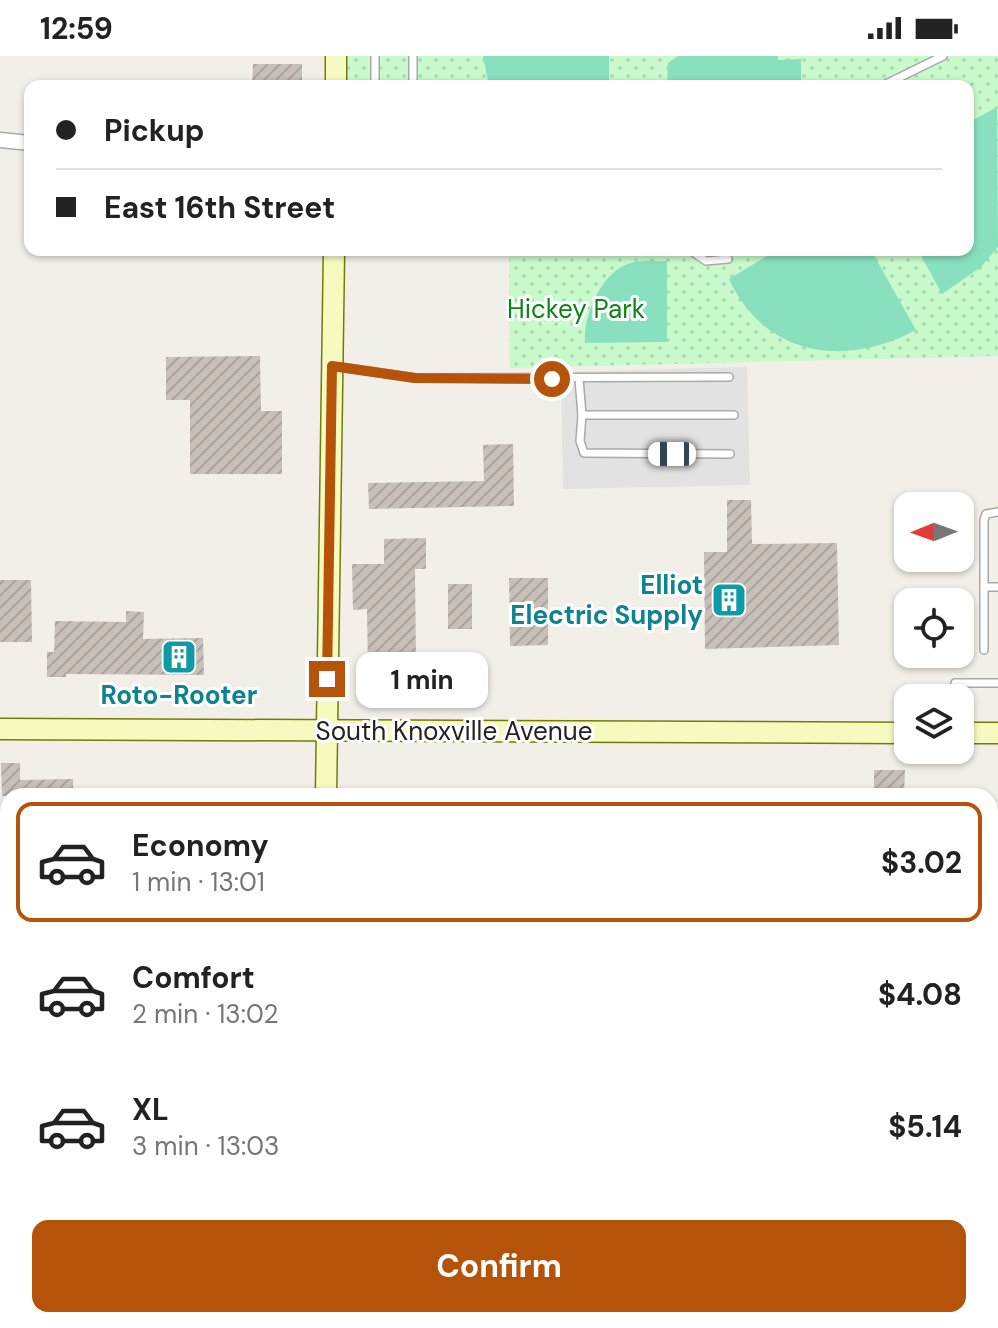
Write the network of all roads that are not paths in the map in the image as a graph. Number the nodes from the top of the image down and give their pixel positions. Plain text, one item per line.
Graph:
1 (336, 56) edge
2 (375, 56) edge
3 (413, 56) edge
4 (943, 56) edge
5 (336, 80) edge
6 (375, 80) edge
7 (413, 80) edge
8 (894, 80) edge
9 (0, 140) edge
10 (24, 142) edge
11 (334, 256) edge
12 (699, 256) edge
13 (728, 259) dead end
14 (332, 366) junction
15 (729, 377) dead end
16 (579, 379) junction
17 (582, 415) junction
18 (734, 415) dead end
19 (730, 454) dead end
20 (998, 512) edge
21 (984, 587) junction
22 (998, 587) edge
23 (984, 650) dead end
24 (955, 683) dead end
25 (998, 683) edge
26 (0, 729) edge
27 (326, 731) junction
28 (894, 733) edge
29 (974, 733) edge
30 (998, 733) edge
31 (326, 788) edge

1 - 5 main road
2 - 6 lane
3 - 7 lane
4 - 8 lane
9 - 10 street
11 - 14 main road
12 - 13 lane
14 - 16 lane
14 - 27 main road
15 - 16 lane
16 - 17 lane
17 - 18 lane
17 - 19 lane
20 - 21 lane
21 - 22 lane
21 - 23 lane
24 - 25 lane
26 - 27 main road, South Knoxville Avenue
27 - 28 main road, South Knoxville Avenue
27 - 31 main road
29 - 30 main road

